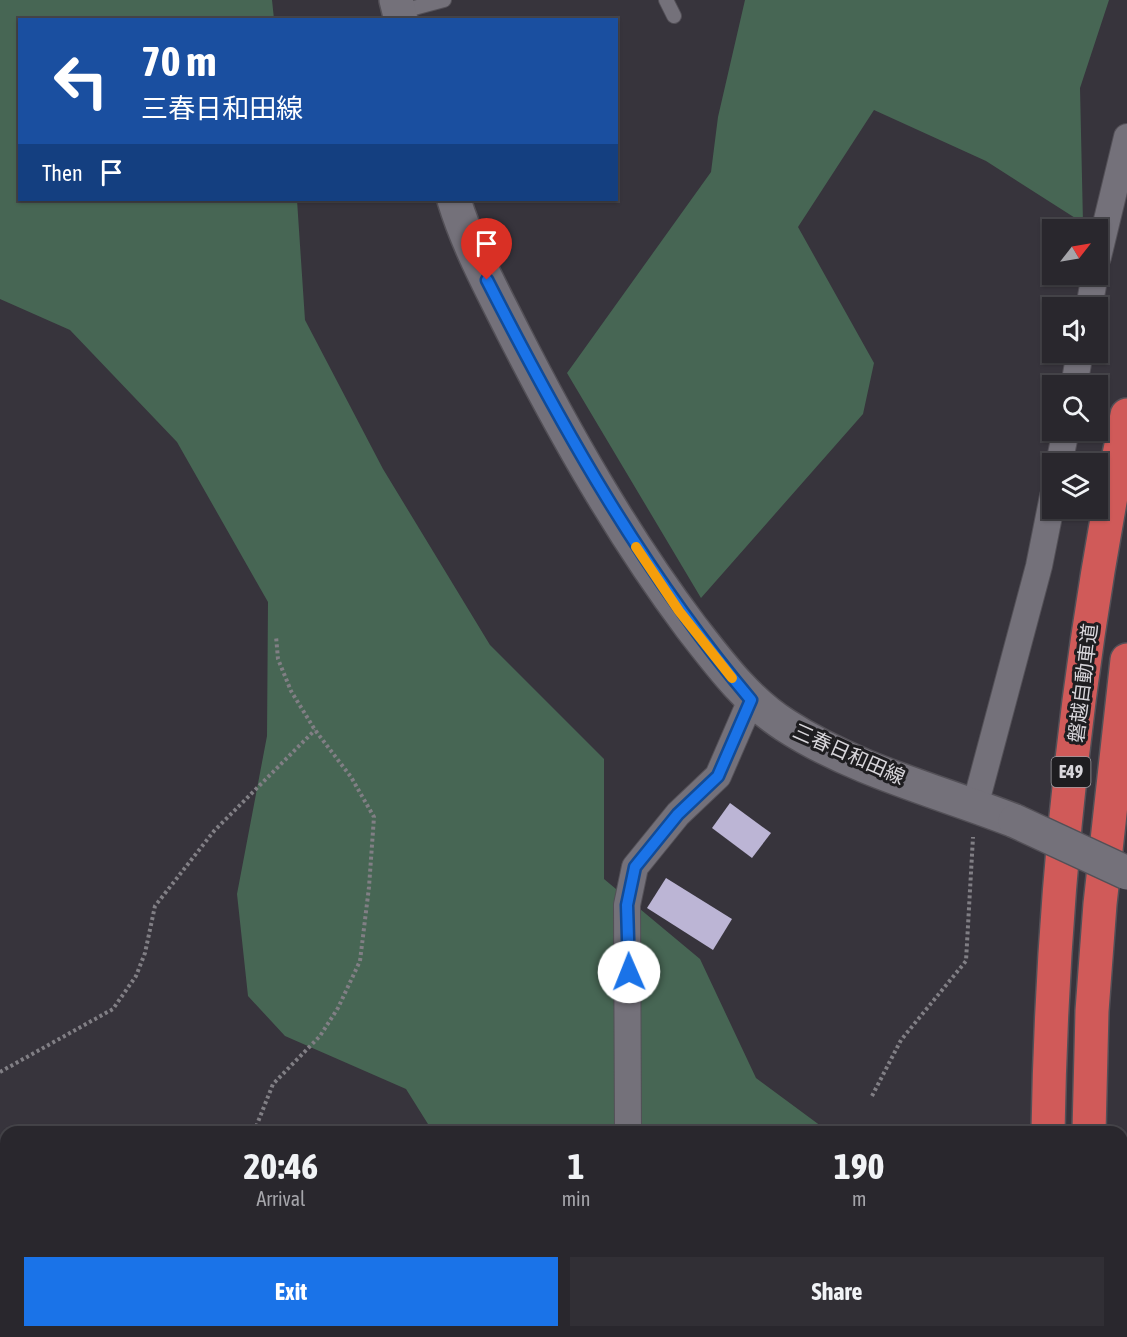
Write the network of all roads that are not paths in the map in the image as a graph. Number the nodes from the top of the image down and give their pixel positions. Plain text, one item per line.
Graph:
1 (444, 0) edge
2 (666, 0) edge
3 (399, 10) edge
4 (674, 16) dead end
5 (1127, 137) edge
6 (454, 201) edge
7 (1107, 219) edge
8 (1127, 415) edge
9 (1048, 519) edge
10 (1127, 660) edge
11 (751, 700) junction
12 (975, 806) junction
13 (1127, 873) edge
14 (628, 1126) edge
15 (1048, 1126) edge
16 (1089, 1126) edge

1 - 3 lane
2 - 4 lane
5 - 7 street
6 - 11 main road, 三春日和田線
8 - 15 highway, 磐越自動車道 / E49
9 - 12 street
10 - 16 highway, 磐越自動車道 / E49
11 - 12 main road, 三春日和田線
11 - 14 street
12 - 13 main road, 三春日和田線, bridge

